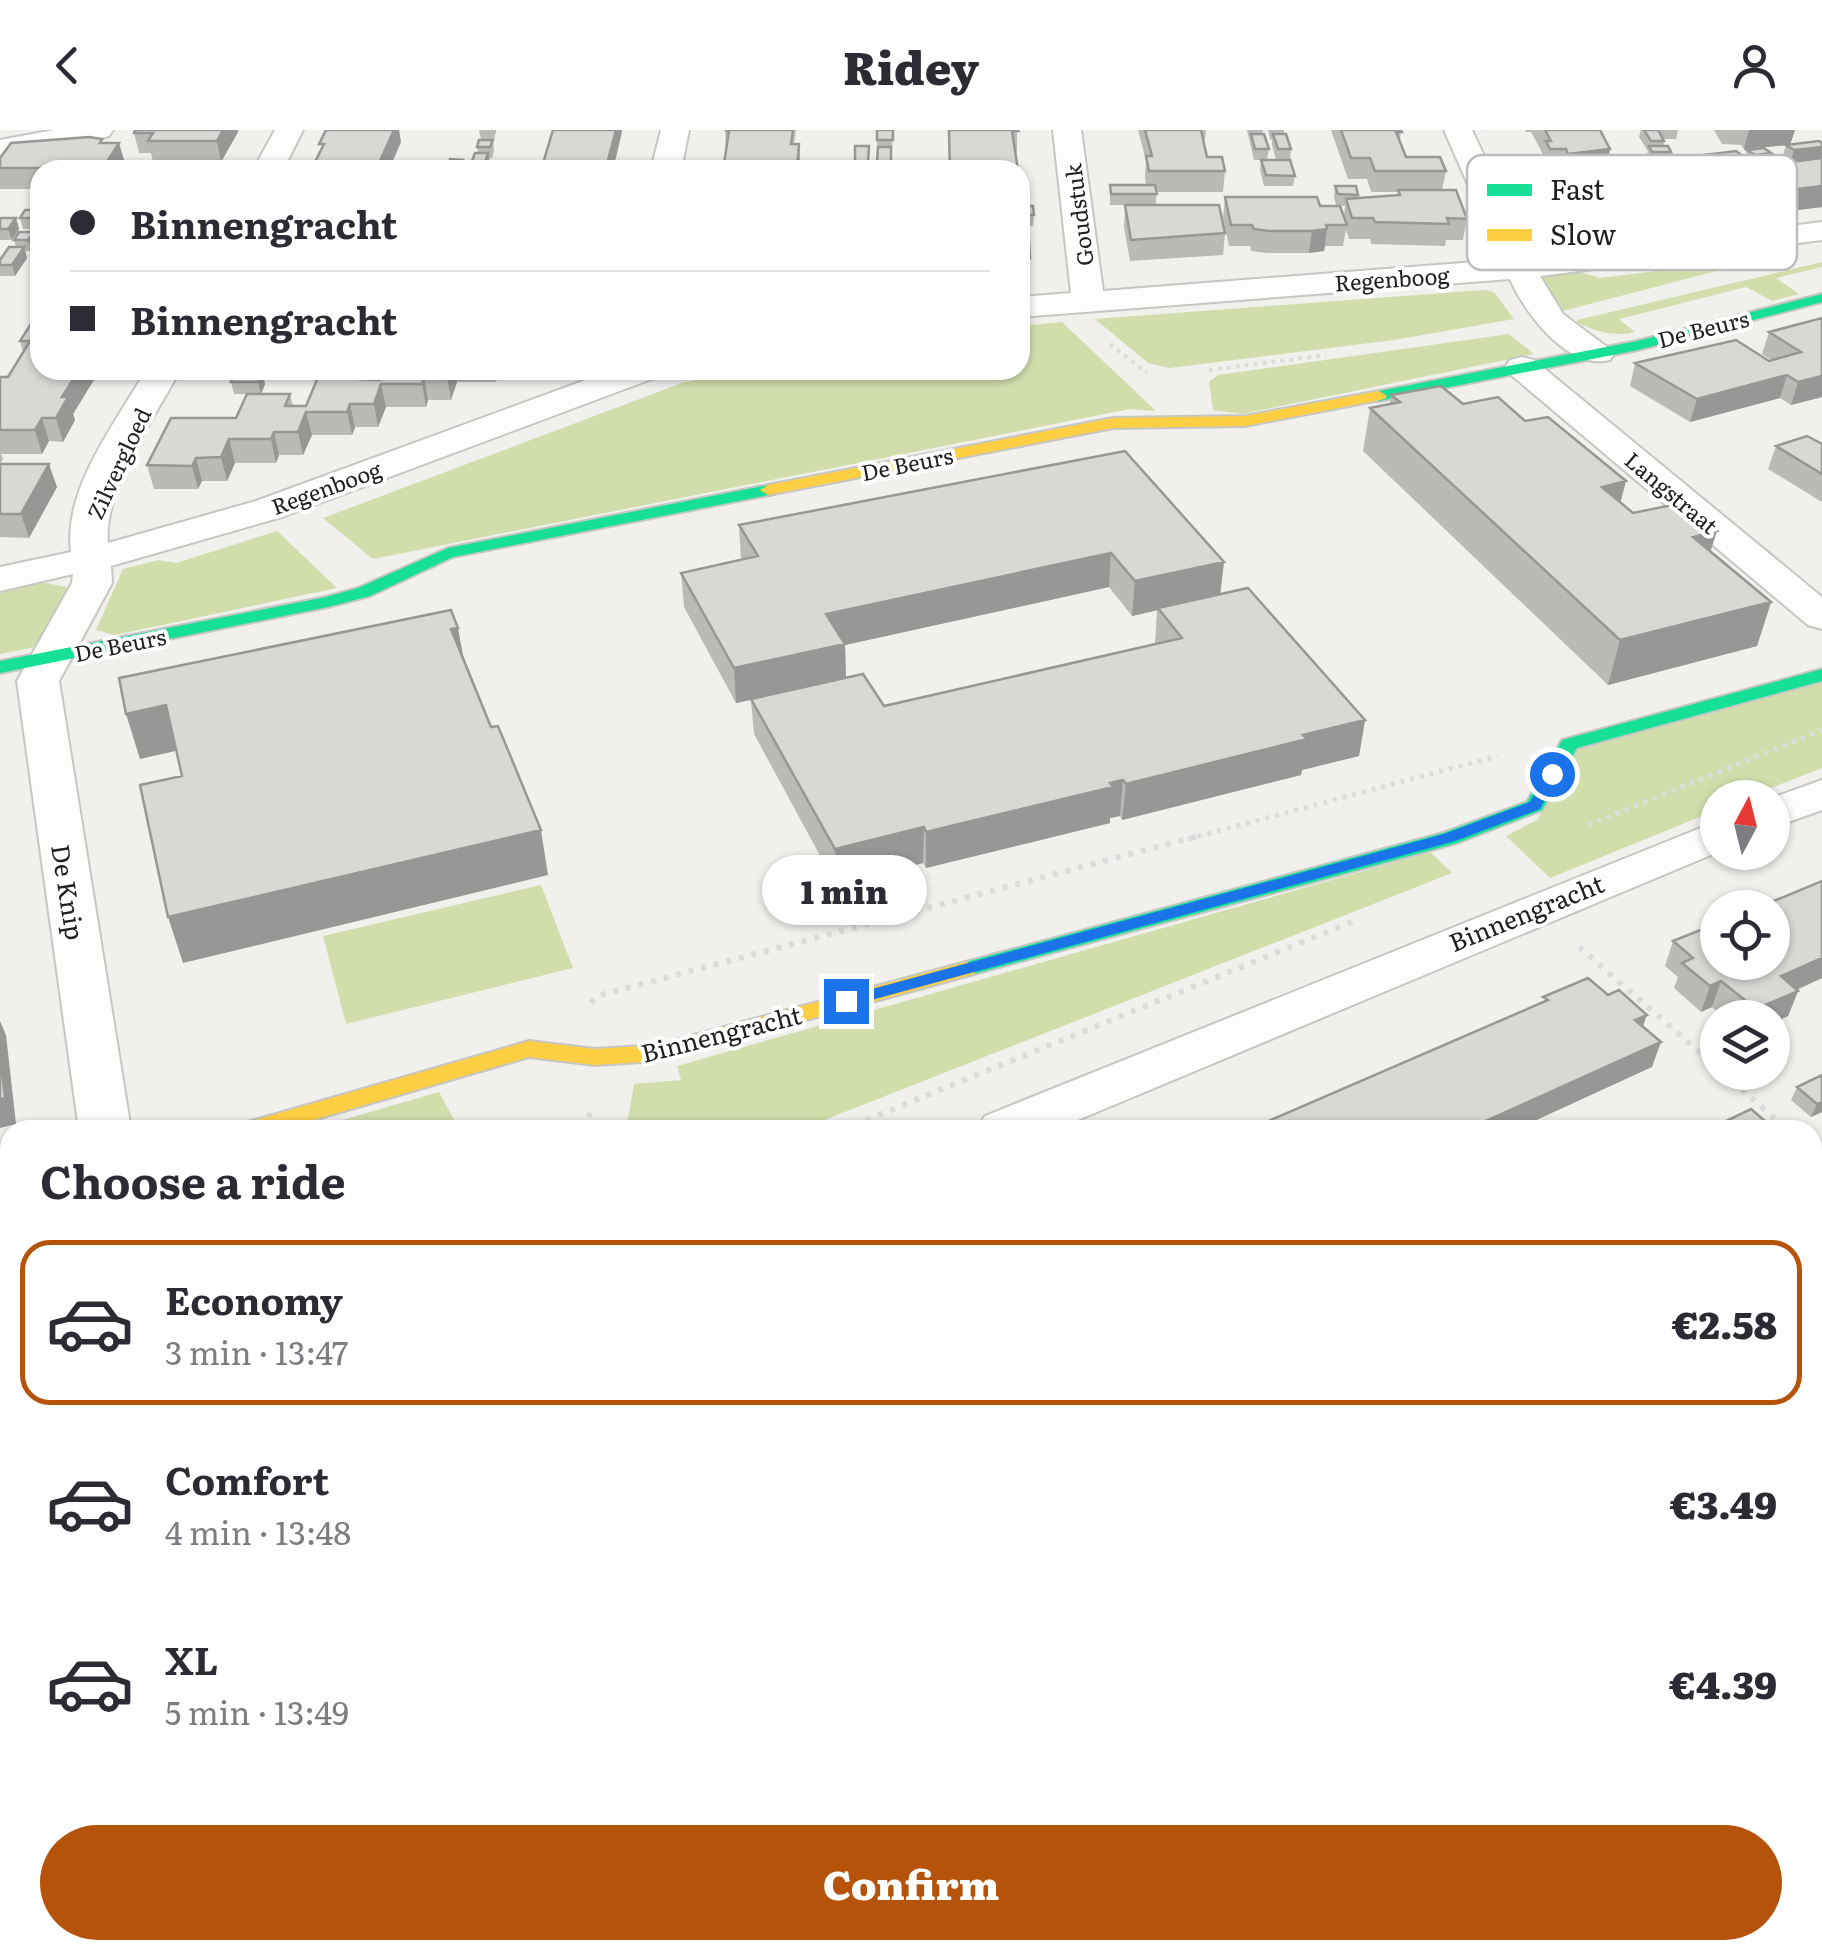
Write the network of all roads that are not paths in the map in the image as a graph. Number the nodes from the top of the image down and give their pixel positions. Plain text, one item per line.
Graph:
1 (98, 130) edge
2 (290, 130) edge
3 (675, 130) edge
4 (1067, 130) edge
5 (1458, 130) edge
6 (0, 149) edge
7 (1470, 155) edge
8 (274, 160) edge
9 (668, 160) edge
10 (1822, 231) edge
11 (1797, 234) edge
12 (1495, 270) edge
13 (1523, 270) edge
14 (1822, 298) edge
15 (1088, 300) junction
16 (1030, 306) edge
17 (1598, 352) junction
18 (1522, 368) junction
19 (158, 380) edge
20 (613, 380) edge
21 (92, 558) junction
22 (0, 579) edge
23 (1822, 617) edge
24 (52, 657) junction
25 (0, 667) edge
26 (1822, 674) edge
27 (1822, 794) edge
28 (1790, 807) edge
29 (1700, 843) edge
30 (104, 1120) edge
31 (284, 1120) edge
32 (1026, 1120) edge

1 - 6 street
2 - 8 street
3 - 9 street
4 - 15 street, Goudstuk
5 - 7 street
10 - 11 street, Regenboog
12 - 15 street, Regenboog
13 - 17 street
14 - 17 street, De Beurs
15 - 16 street, Regenboog
17 - 18 street, De Beurs
18 - 23 street, Langstraat
18 - 24 street, De Beurs
19 - 21 street, Zilvergloed
20 - 21 street, Regenboog
21 - 22 street, Regenboog
21 - 24 street, Zilvergloed
24 - 25 street, De Beurs
24 - 30 street, De Knip
26 - 31 street, Binnengracht
27 - 28 street
29 - 32 street, Binnengracht

